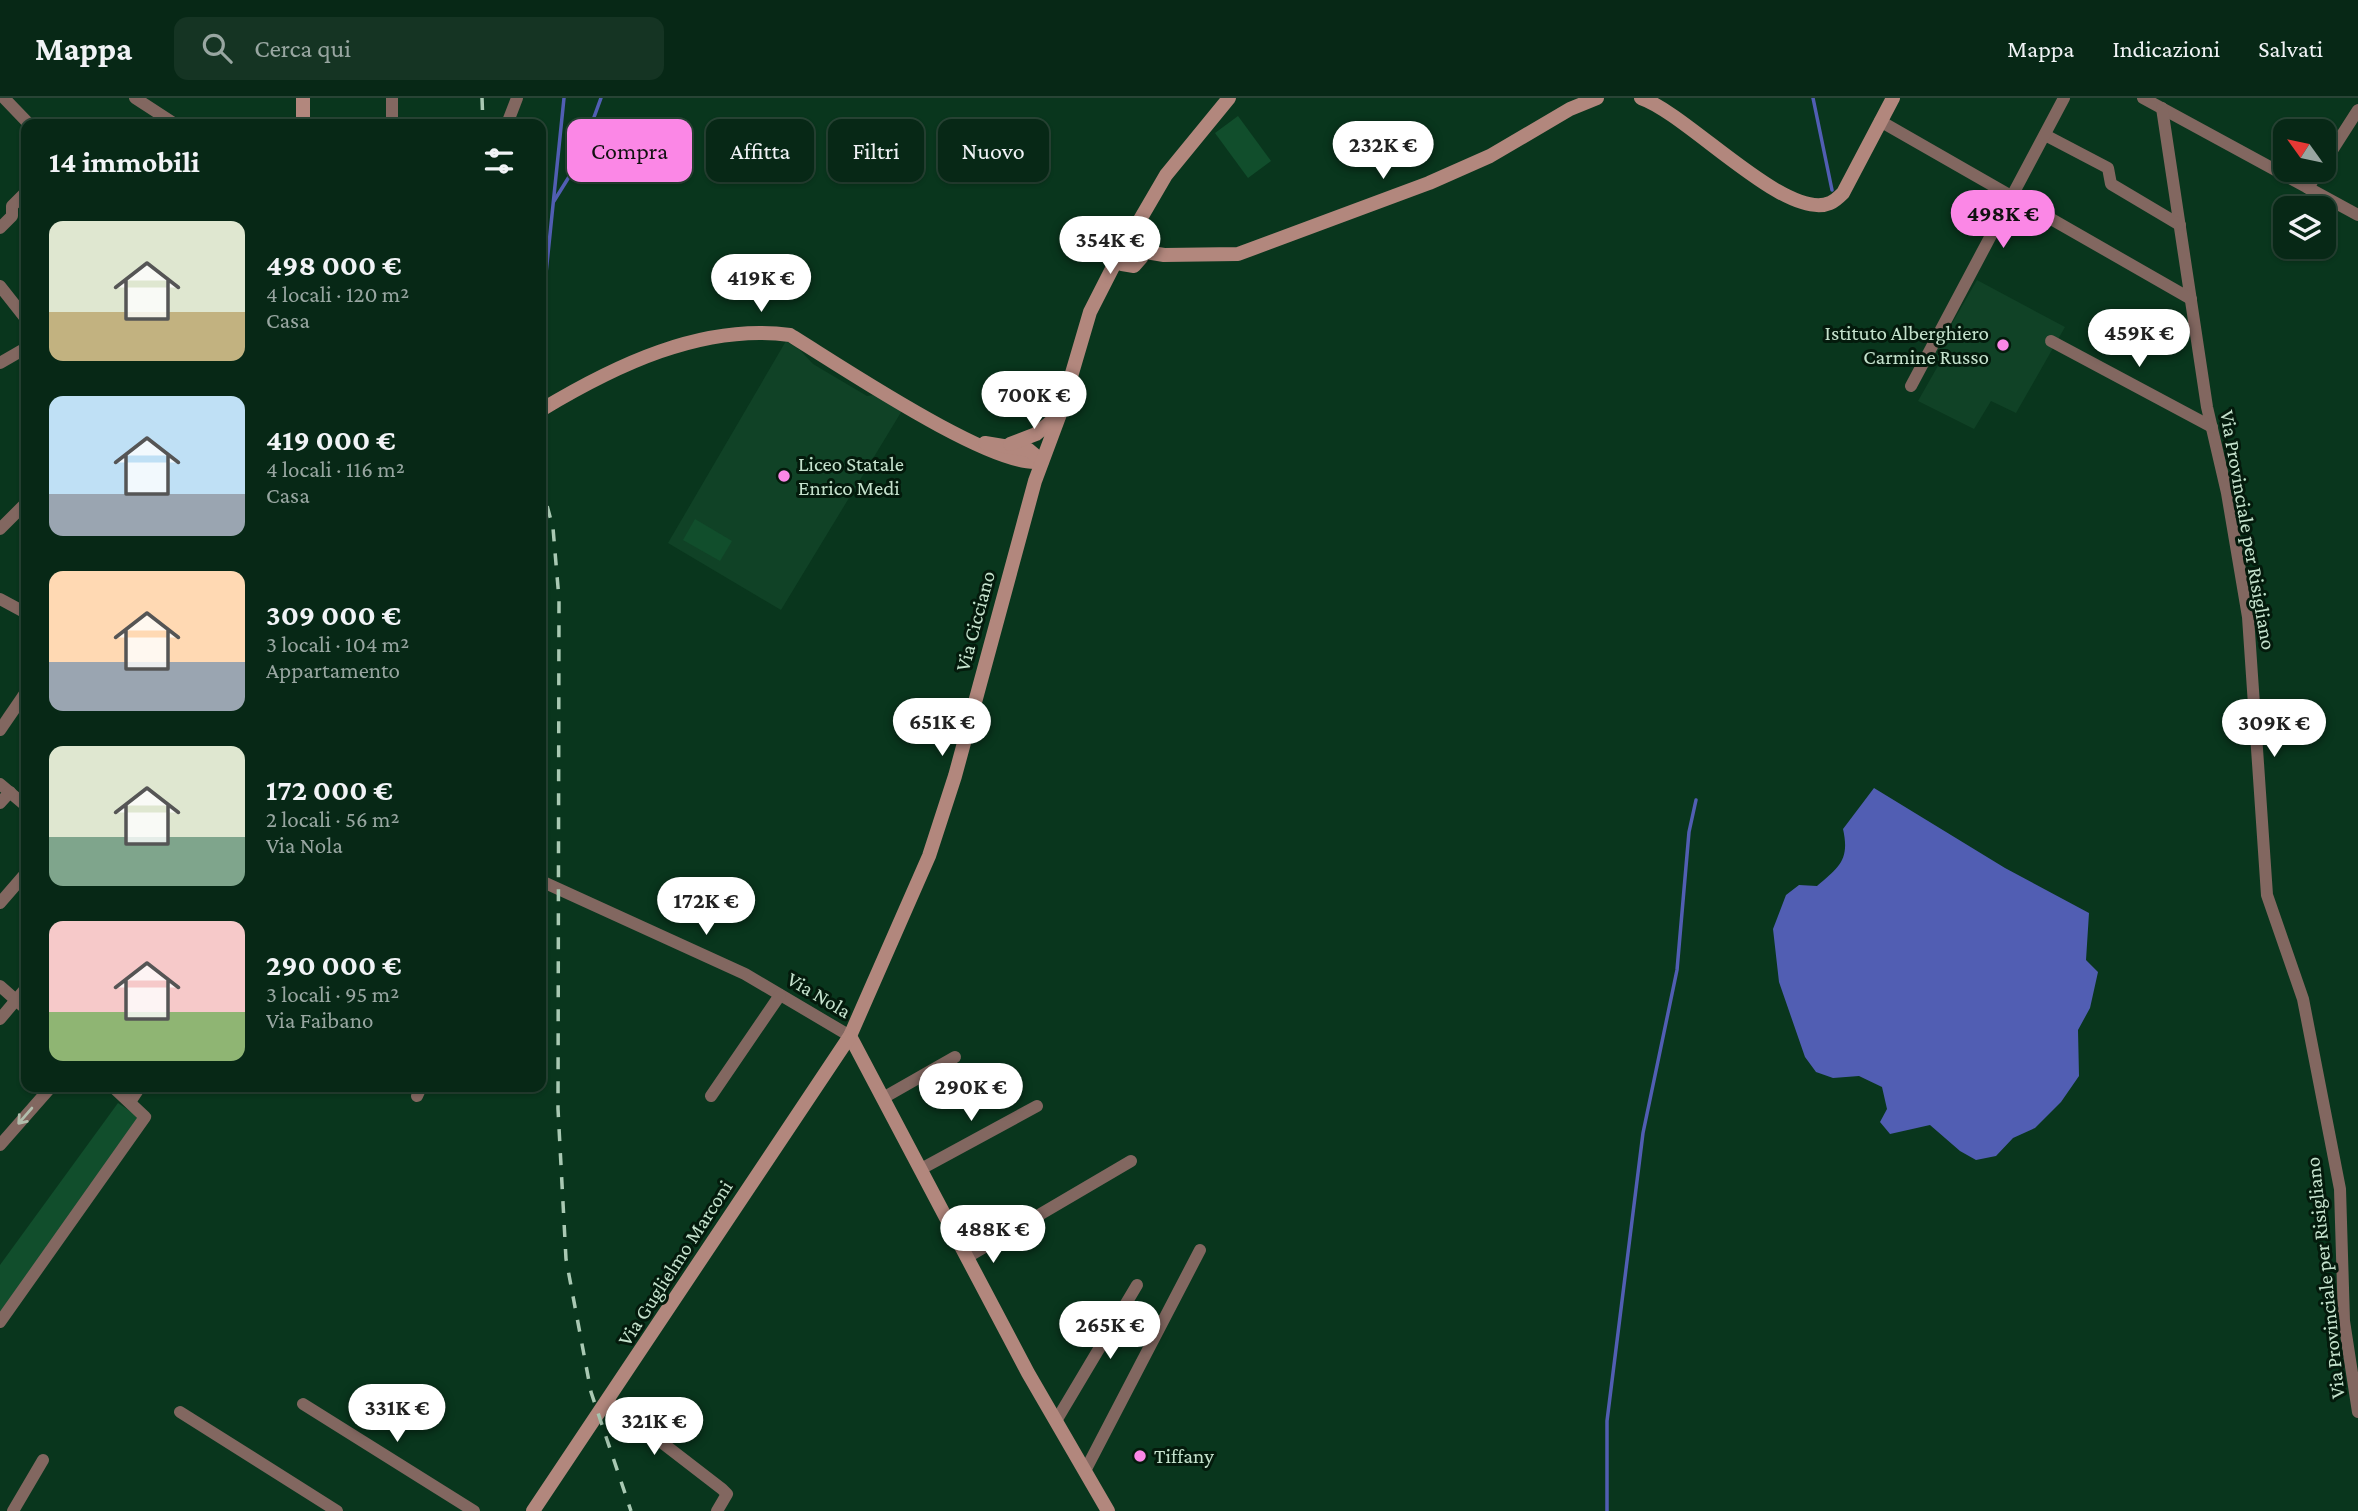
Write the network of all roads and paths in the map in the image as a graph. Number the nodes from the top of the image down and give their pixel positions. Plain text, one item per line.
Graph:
1 (4, 98) edge
2 (135, 98) edge
3 (303, 98) edge
4 (392, 98) edge
5 (517, 98) edge
6 (1230, 98) edge
7 (1597, 98) edge
8 (1641, 98) edge
9 (1894, 98) edge
10 (2064, 98) edge
11 (2143, 98) edge
12 (2162, 108) junction
13 (2358, 110) edge
14 (24, 119) edge
15 (167, 119) edge
16 (303, 119) edge
17 (392, 119) edge
18 (508, 119) edge
19 (1880, 121) junction
20 (2045, 135) junction
21 (2336, 144) edge
22 (2312, 182) edge
23 (2308, 188) junction
24 (21, 197) edge
25 (2013, 197) junction
26 (2357, 212) edge
27 (2180, 225) junction
28 (0, 228) edge
29 (1131, 255) junction
30 (0, 286) edge
31 (2191, 299) junction
32 (21, 313) edge
33 (2051, 341) dead end
34 (21, 351) edge
35 (0, 363) edge
36 (1911, 386) dead end
37 (546, 407) edge
38 (1060, 414) junction
39 (2212, 427) junction
40 (1007, 452) junction
41 (1042, 461) junction
42 (1035, 481) junction
43 (21, 508) edge
44 (0, 529) edge
45 (0, 599) edge
46 (21, 610) edge
47 (21, 699) edge
48 (0, 730) edge
49 (5, 788) edge
50 (21, 802) edge
51 (0, 803) edge
52 (21, 879) edge
53 (546, 883) edge
54 (0, 903) edge
55 (0, 986) edge
56 (21, 994) edge
57 (780, 995) junction
58 (16, 1000) junction
59 (21, 1004) edge
60 (0, 1019) edge
61 (850, 1036) junction
62 (955, 1057) dead end
63 (47, 1092) edge
64 (119, 1092) edge
65 (137, 1092) edge
66 (711, 1096) dead end
67 (883, 1098) junction
68 (130, 1102) junction
69 (1037, 1106) dead end
70 (0, 1145) edge
71 (1131, 1161) dead end
72 (921, 1169) junction
73 (1200, 1250) dead end
74 (969, 1256) junction
75 (1137, 1285) dead end
76 (0, 1322) edge
77 (608, 1401) junction
78 (303, 1404) dead end
79 (180, 1412) dead end
80 (2358, 1412) edge
81 (1056, 1421) junction
82 (43, 1460) dead end
83 (1085, 1472) junction
84 (13, 1511) edge
85 (337, 1511) edge
86 (474, 1511) edge
87 (533, 1511) edge
88 (717, 1511) edge
89 (1108, 1511) edge

1 - 14 street
2 - 15 street
3 - 16 street
4 - 17 street
5 - 18 street
6 - 29 street
7 - 29 street
8 - 19 street
9 - 19 street
10 - 20 street
11 - 12 street
12 - 23 street
12 - 27 street, Via Provinciale per Risigliano
13 - 21 street
19 - 25 street
20 - 25 street
20 - 27 street
22 - 23 street
23 - 26 street
24 - 28 street
25 - 31 street
25 - 36 street
27 - 31 street, Via Provinciale per Risigliano
29 - 38 street, Via Cicciano
30 - 32 street
31 - 39 street, Via Provinciale per Risigliano
33 - 39 street
34 - 35 street
37 - 40 street
38 - 40 street
38 - 41 street, Via Cicciano
39 - 80 street, Via Provinciale per Risigliano
40 - 41 street
40 - 42 street
41 - 42 street, Via Cicciano
42 - 61 street, Via Cicciano
43 - 44 street
45 - 46 street
47 - 48 street
49 - 50 street
49 - 51 street
52 - 54 street
53 - 57 street, Via Nola
55 - 58 street
56 - 58 street
57 - 61 street, Via Nola
57 - 66 street
58 - 59 street
58 - 60 street
61 - 67 street
61 - 77 street, Via Guglielmo Marconi
62 - 67 street
63 -> 70 street
64 - 68 street
65 - 68 street
67 - 72 street
68 - 76 street
69 - 72 street
71 - 74 street
72 - 74 street
73 - 83 street
74 - 81 street
75 - 81 street
77 - 87 street, Via Guglielmo Marconi
77 - 88 street
78 - 86 street
79 - 85 street
81 - 83 street
82 - 84 street
83 - 89 street

